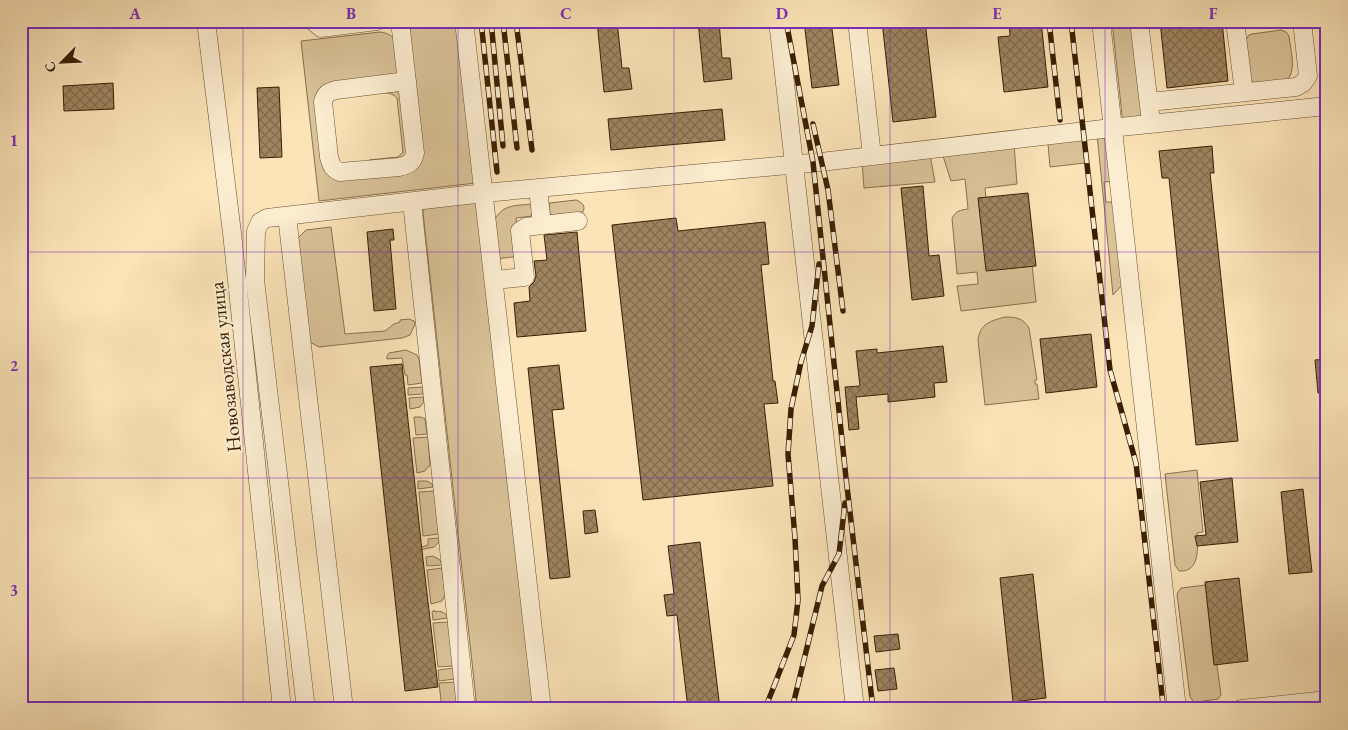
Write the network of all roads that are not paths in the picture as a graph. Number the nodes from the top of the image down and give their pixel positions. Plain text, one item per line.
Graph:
1 (206, 21) edge
2 (313, 21) edge
3 (376, 21) edge
4 (400, 21) edge
5 (464, 21) edge
6 (778, 21) edge
7 (857, 21) edge
8 (1101, 21) edge
9 (1140, 21) edge
10 (1235, 21) edge
11 (1302, 21) edge
12 (407, 81) junction
13 (1244, 92) junction
14 (1149, 102) junction
15 (1327, 106) edge
16 (1152, 124) junction
17 (1113, 128) junction
18 (872, 156) junction
19 (793, 164) junction
20 (538, 188) junction
21 (484, 193) junction
22 (412, 202) junction
23 (287, 216) junction
24 (578, 221) dead end
25 (542, 225) junction
26 (494, 280) junction
27 (1327, 700) edge
28 (282, 709) edge
29 (306, 709) edge
30 (344, 709) edge
31 (466, 709) edge
32 (542, 709) edge
33 (856, 709) edge
34 (1177, 709) edge
35 (1241, 709) edge

1 - 28 street, Новозаводская улица
2 - 3 street
4 - 12 street
5 - 21 street
6 - 19 street
7 - 18 street
8 - 17 street
9 - 14 street
10 - 13 street
11 - 13 street
12 - 12 street
13 - 14 street
14 - 16 street
15 - 16 street
16 - 17 street
17 - 18 street
17 - 34 street
18 - 19 street
19 - 20 street
19 - 33 street
20 - 21 street
20 - 25 street
21 - 22 street
21 - 26 street
22 - 23 street
22 - 31 street
23 - 29 street
23 - 30 street
24 - 25 street
25 - 26 street
26 - 32 street
27 - 35 street

